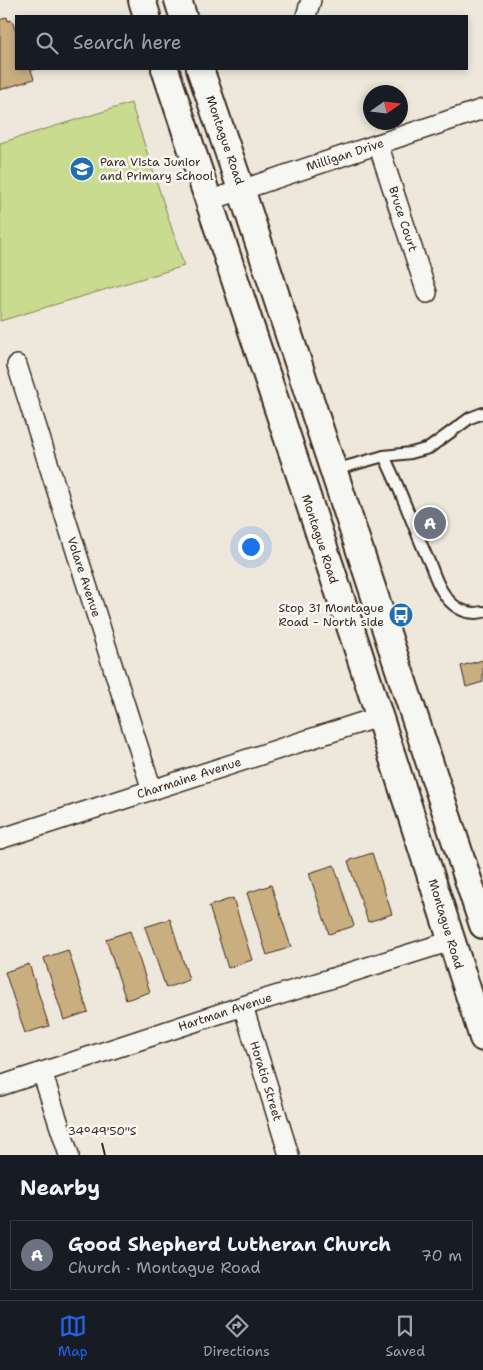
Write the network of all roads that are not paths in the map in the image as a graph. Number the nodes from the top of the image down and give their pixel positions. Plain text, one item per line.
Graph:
1 (142, 0) edge
2 (178, 0) edge
3 (311, 0) edge
4 (147, 15) edge
5 (183, 15) edge
6 (306, 15) edge
7 (164, 70) edge
8 (201, 70) edge
9 (483, 109) edge
10 (378, 144) junction
11 (242, 189) junction
12 (208, 200) junction
13 (428, 293) dead end
14 (16, 365) dead end
15 (483, 413) edge
16 (384, 456) junction
17 (333, 470) junction
18 (483, 612) edge
19 (411, 706) junction
20 (378, 717) junction
21 (152, 790) junction
22 (0, 839) edge
23 (483, 925) edge
24 (451, 941) junction
25 (243, 1006) junction
26 (483, 1038) edge
27 (42, 1072) junction
28 (0, 1086) edge
29 (69, 1155) edge
30 (289, 1155) edge

1 - 4 main road
2 - 5 main road
3 - 6 street
7 - 12 main road, Montague Road
8 - 11 main road, Montague Road
9 - 10 street, Milligan Drive
10 - 11 street, Milligan Drive
10 - 13 street, Bruce Court
11 - 12 street, Milligan Drive
11 - 17 main road, Montague Road
12 - 20 main road, Montague Road
14 - 21 street, Volare Avenue
15 - 16 lane
16 - 17 lane
16 - 18 lane
17 - 19 main road, Montague Road
19 - 20 main road
19 - 23 main road, Montague Road
20 - 21 street, Charmaine Avenue
20 - 24 main road, Montague Road
21 - 22 street, Charmaine Avenue
24 - 25 street, Hartman Avenue
24 - 26 main road, Montague Road
25 - 27 street, Hartman Avenue
25 - 30 street, Horatio Street
27 - 28 street, Hartman Avenue
27 - 29 street

